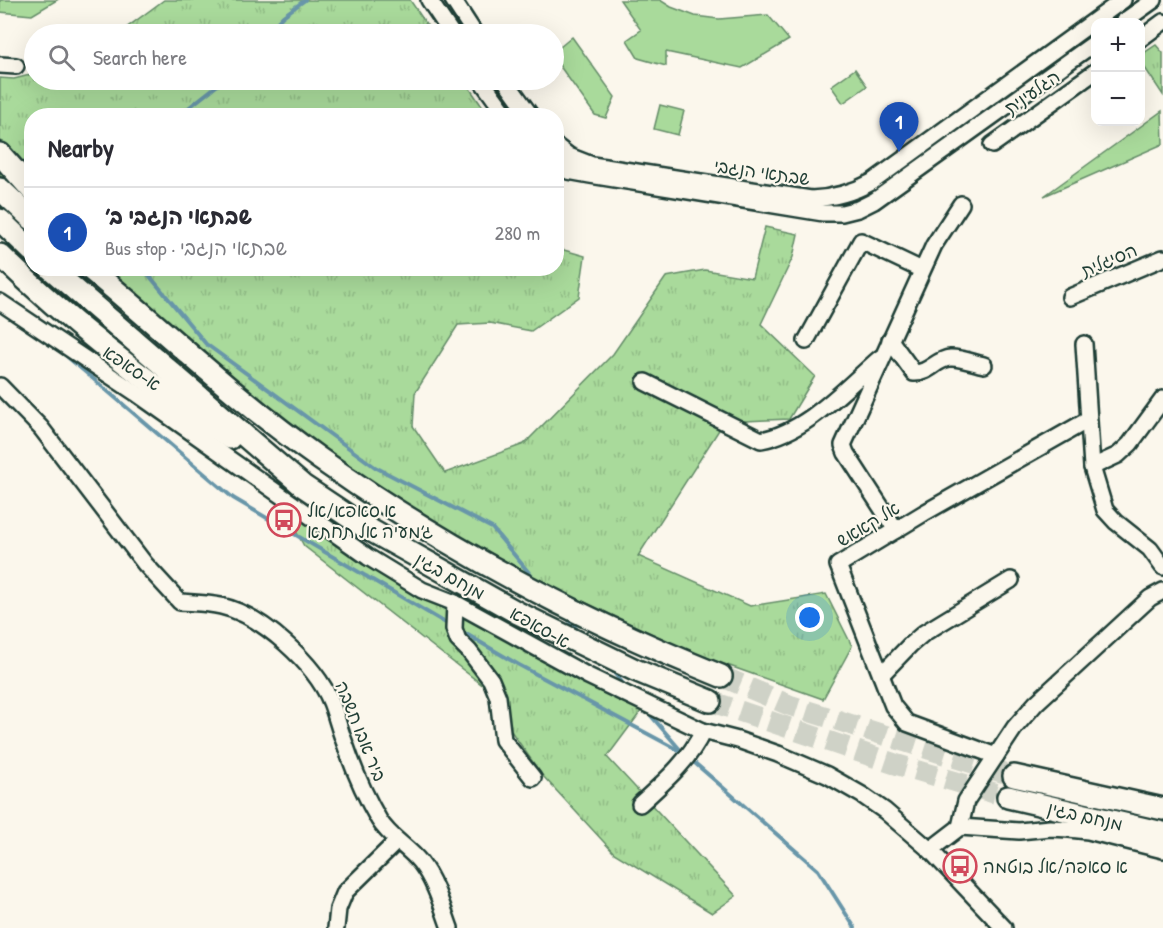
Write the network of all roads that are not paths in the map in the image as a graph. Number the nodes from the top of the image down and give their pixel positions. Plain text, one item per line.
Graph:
1 (429, 0) edge
2 (453, 0) edge
3 (1123, 0) edge
4 (1154, 0) edge
5 (1129, 18) edge
6 (1163, 22) edge
7 (445, 24) edge
8 (469, 24) edge
9 (1145, 35) edge
10 (1091, 45) edge
11 (0, 65) edge
12 (16, 66) dead end
13 (1094, 72) edge
14 (488, 90) edge
15 (512, 90) edge
16 (501, 108) edge
17 (525, 108) edge
18 (992, 145) dead end
19 (564, 152) edge
20 (0, 154) edge
21 (564, 169) edge
22 (24, 181) edge
23 (0, 189) edge
24 (961, 204) dead end
25 (24, 212) edge
26 (0, 220) edge
27 (24, 243) edge
28 (0, 255) edge
29 (1163, 258) edge
30 (922, 270) junction
31 (59, 276) edge
32 (99, 276) edge
33 (109, 276) edge
34 (1070, 297) dead end
35 (0, 302) edge
36 (142, 312) junction
37 (806, 341) dead end
38 (1084, 344) dead end
39 (887, 347) junction
40 (984, 365) dead end
41 (645, 382) dead end
42 (0, 386) edge
43 (1163, 399) edge
44 (1088, 420) junction
45 (1092, 466) junction
46 (303, 486) junction
47 (896, 530) junction
48 (1163, 567) edge
49 (1011, 580) dead end
50 (1163, 591) edge
51 (455, 603) junction
52 (881, 675) junction
53 (721, 676) tunnel mouth
54 (710, 701) tunnel mouth
55 (703, 730) junction
56 (996, 756) junction
57 (1014, 776) tunnel mouth
58 (533, 778) dead end
59 (1008, 798) tunnel mouth
60 (640, 804) dead end
61 (1163, 809) edge
62 (960, 827) junction
63 (1163, 833) edge
64 (397, 842) junction
65 (930, 850) junction
66 (1163, 850) edge
67 (336, 928) edge
68 (450, 928) edge
69 (1004, 928) edge

1 - 7 street
2 - 8 street
3 - 19 street, שבתאי הנגבי
4 - 5 street
6 - 9 street
10 - 21 street, שבתאי הנגבי
11 - 12 street
13 - 18 street, הגלעינית
14 - 16 street
15 - 17 street
20 - 22 highway
23 - 25 highway
24 - 30 street
26 - 27 highway
28 - 46 highway
29 - 34 street, הסיגלית
30 - 37 street
30 - 39 street
31 - 46 highway, מנחם בגין
32 - 36 highway, מנחם בגין
33 - 36 highway
35 - 51 street, א-סאפא
36 - 53 highway, מנחם בגין
38 - 44 street
39 - 40 street
39 - 41 street
39 - 47 street
42 - 64 street, ביר אבו חשבה
43 - 45 street
44 - 45 street
44 - 47 street, אל קאאש
45 - 48 street
46 - 54 highway, מנחם בגין
47 - 52 street, אל קאאש
49 - 52 street
50 - 56 street
51 - 55 street, א-סאפא
51 - 58 street
52 - 56 street, אל קאאש
55 - 60 street
55 - 65 street, א-סאפא
56 - 62 street
57 - 61 highway, מנחם בגין
59 - 63 highway, מנחם בגין
62 - 65 street
62 - 66 street
64 - 67 street
64 - 68 street, ביר אבו חשבה
65 - 69 street, א-סאפא

